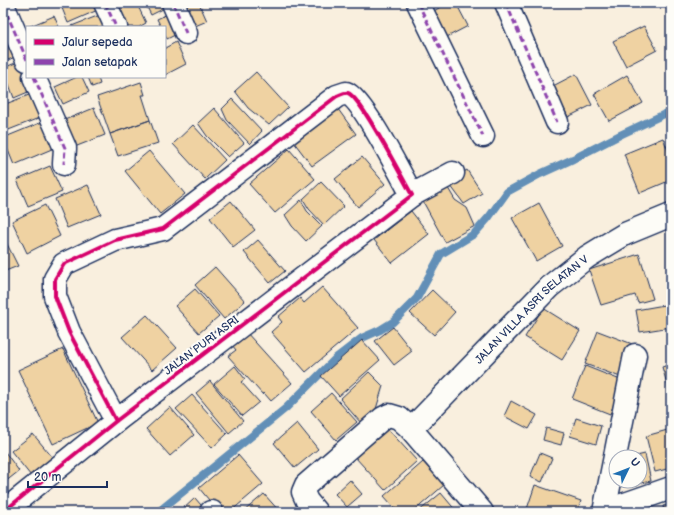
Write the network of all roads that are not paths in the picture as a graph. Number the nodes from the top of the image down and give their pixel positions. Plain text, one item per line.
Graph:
1 (105, 3) edge
2 (173, 3) edge
3 (418, 3) edge
4 (506, 3) edge
5 (3, 5) edge
6 (116, 26) edge
7 (186, 32) dead end
8 (26, 58) edge
9 (34, 78) edge
10 (557, 122) dead end
11 (483, 136) dead end
12 (64, 164) dead end
13 (453, 173) dead end
14 (412, 195) junction
15 (671, 215) edge
16 (635, 355) dead end
17 (116, 421) junction
18 (410, 428) junction
19 (671, 488) edge
20 (3, 512) edge
21 (316, 512) edge
22 (482, 512) edge
23 (604, 512) edge

1 - 6 street
2 - 7 street
3 - 11 street
4 - 10 street
5 - 8 street
9 - 12 street
13 - 14 street, JALAN PURI ASRI
14 - 17 street, JALAN PURI ASRI
14 - 17 street
15 - 18 street, JALAN VILLA ASRI SELATAN V
16 - 23 street
17 - 20 street, JALAN PURI ASRI
18 - 21 street
18 - 22 street
19 - 23 street

